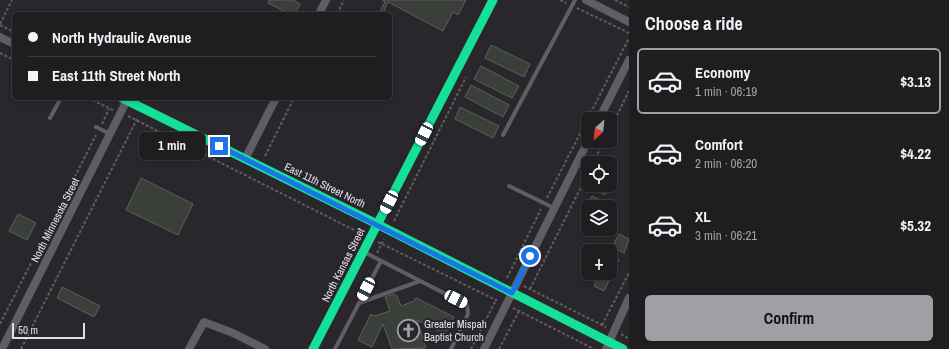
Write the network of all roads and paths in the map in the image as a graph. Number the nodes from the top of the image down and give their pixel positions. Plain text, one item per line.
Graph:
1 (12, 0) edge
2 (326, 0) edge
3 (344, 0) edge
4 (493, 0) edge
5 (560, 0) edge
6 (575, 0) edge
7 (586, 0) edge
8 (615, 0) edge
9 (572, 6) junction
10 (629, 7) edge
11 (320, 12) edge
12 (338, 12) edge
13 (629, 22) edge
14 (0, 24) edge
15 (12, 31) edge
16 (629, 34) edge
17 (0, 37) edge
18 (629, 38) edge
19 (12, 43) edge
20 (0, 53) edge
21 (12, 59) edge
22 (629, 60) edge
23 (469, 71) dead end
24 (629, 91) edge
25 (60, 100) edge
26 (92, 100) edge
27 (125, 100) edge
28 (127, 100) edge
29 (275, 100) edge
30 (293, 100) edge
31 (109, 109) junction
32 (603, 112) edge
33 (121, 113) junction
34 (617, 115) edge
35 (50, 118) dead end
36 (137, 119) junction
37 (97, 128) junction
38 (110, 134) junction
39 (503, 135) dead end
40 (584, 148) edge
41 (265, 156) dead end
42 (245, 159) junction
43 (509, 186) dead end
44 (581, 187) edge
45 (544, 203) junction
46 (554, 208) junction
47 (377, 224) junction
48 (389, 230) junction
49 (370, 238) junction
50 (382, 244) junction
51 (363, 252) junction
52 (375, 258) junction
53 (381, 261) junction
54 (629, 273) edge
55 (420, 281) junction
56 (502, 288) junction
57 (512, 293) junction
58 (629, 298) edge
59 (524, 299) junction
60 (496, 300) junction
61 (359, 303) junction
62 (506, 305) junction
63 (519, 311) junction
64 (0, 324) edge
65 (597, 336) junction
66 (608, 345) edge
67 (592, 348) edge
68 (2, 349) edge
69 (21, 349) edge
70 (189, 349) edge
71 (265, 349) edge
72 (313, 349) edge
73 (335, 349) edge
74 (451, 349) edge
75 (471, 349) edge
76 (484, 349) edge
77 (499, 349) edge
78 (623, 349) edge

1 - 14 path
2 - 11 street
3 - 12 path
4 - 47 street, North Kansas Street
5 - 9 path
6 - 9 lane
7 - 13 street
8 - 10 path
9 - 16 path
9 - 39 lane
14 - 15 path
17 - 19 street
18 - 45 path
20 - 21 path
22 - 32 street
23 - 48 path
24 - 34 path
25 - 35 lane
26 - 31 path
27 - 33 street, North Minnesota Street
28 - 42 street, East 11th Street North
29 - 42 street
30 - 41 path
31 - 33 path
31 - 37 path
33 - 36 path
33 - 38 street, North Minnesota Street
36 - 49 path
36 - 69 path
37 - 38 lane
37 - 64 path
38 - 68 street, North Minnesota Street
40 - 46 street
42 - 47 street, East 11th Street North
43 - 45 lane
44 - 59 path
45 - 46 lane
45 - 56 path
46 - 57 street
47 - 48 street, East 11th Street North
47 - 49 street, North Kansas Street
48 - 50 path
48 - 56 street, East 11th Street North
49 - 50 path
49 - 51 street, North Kansas Street
50 - 52 path
50 - 60 path
51 - 52 lane
51 - 72 street, North Kansas Street
52 - 53 lane
53 - 55 lane
53 - 61 lane
54 - 65 path
55 - 61 lane
55 - 74 lane
56 - 57 street, East 11th Street North
56 - 60 path
57 - 59 street, East 11th Street North
57 - 62 street
58 - 66 street
59 - 63 path
59 - 65 street, East 11th Street North
60 - 62 path
60 - 75 path
61 - 73 lane
62 - 63 path
62 - 76 street
63 - 67 path
63 - 77 path
65 - 66 street, East 11th Street North
65 - 67 path
66 - 78 street, East 11th Street North
70 - 71 street

